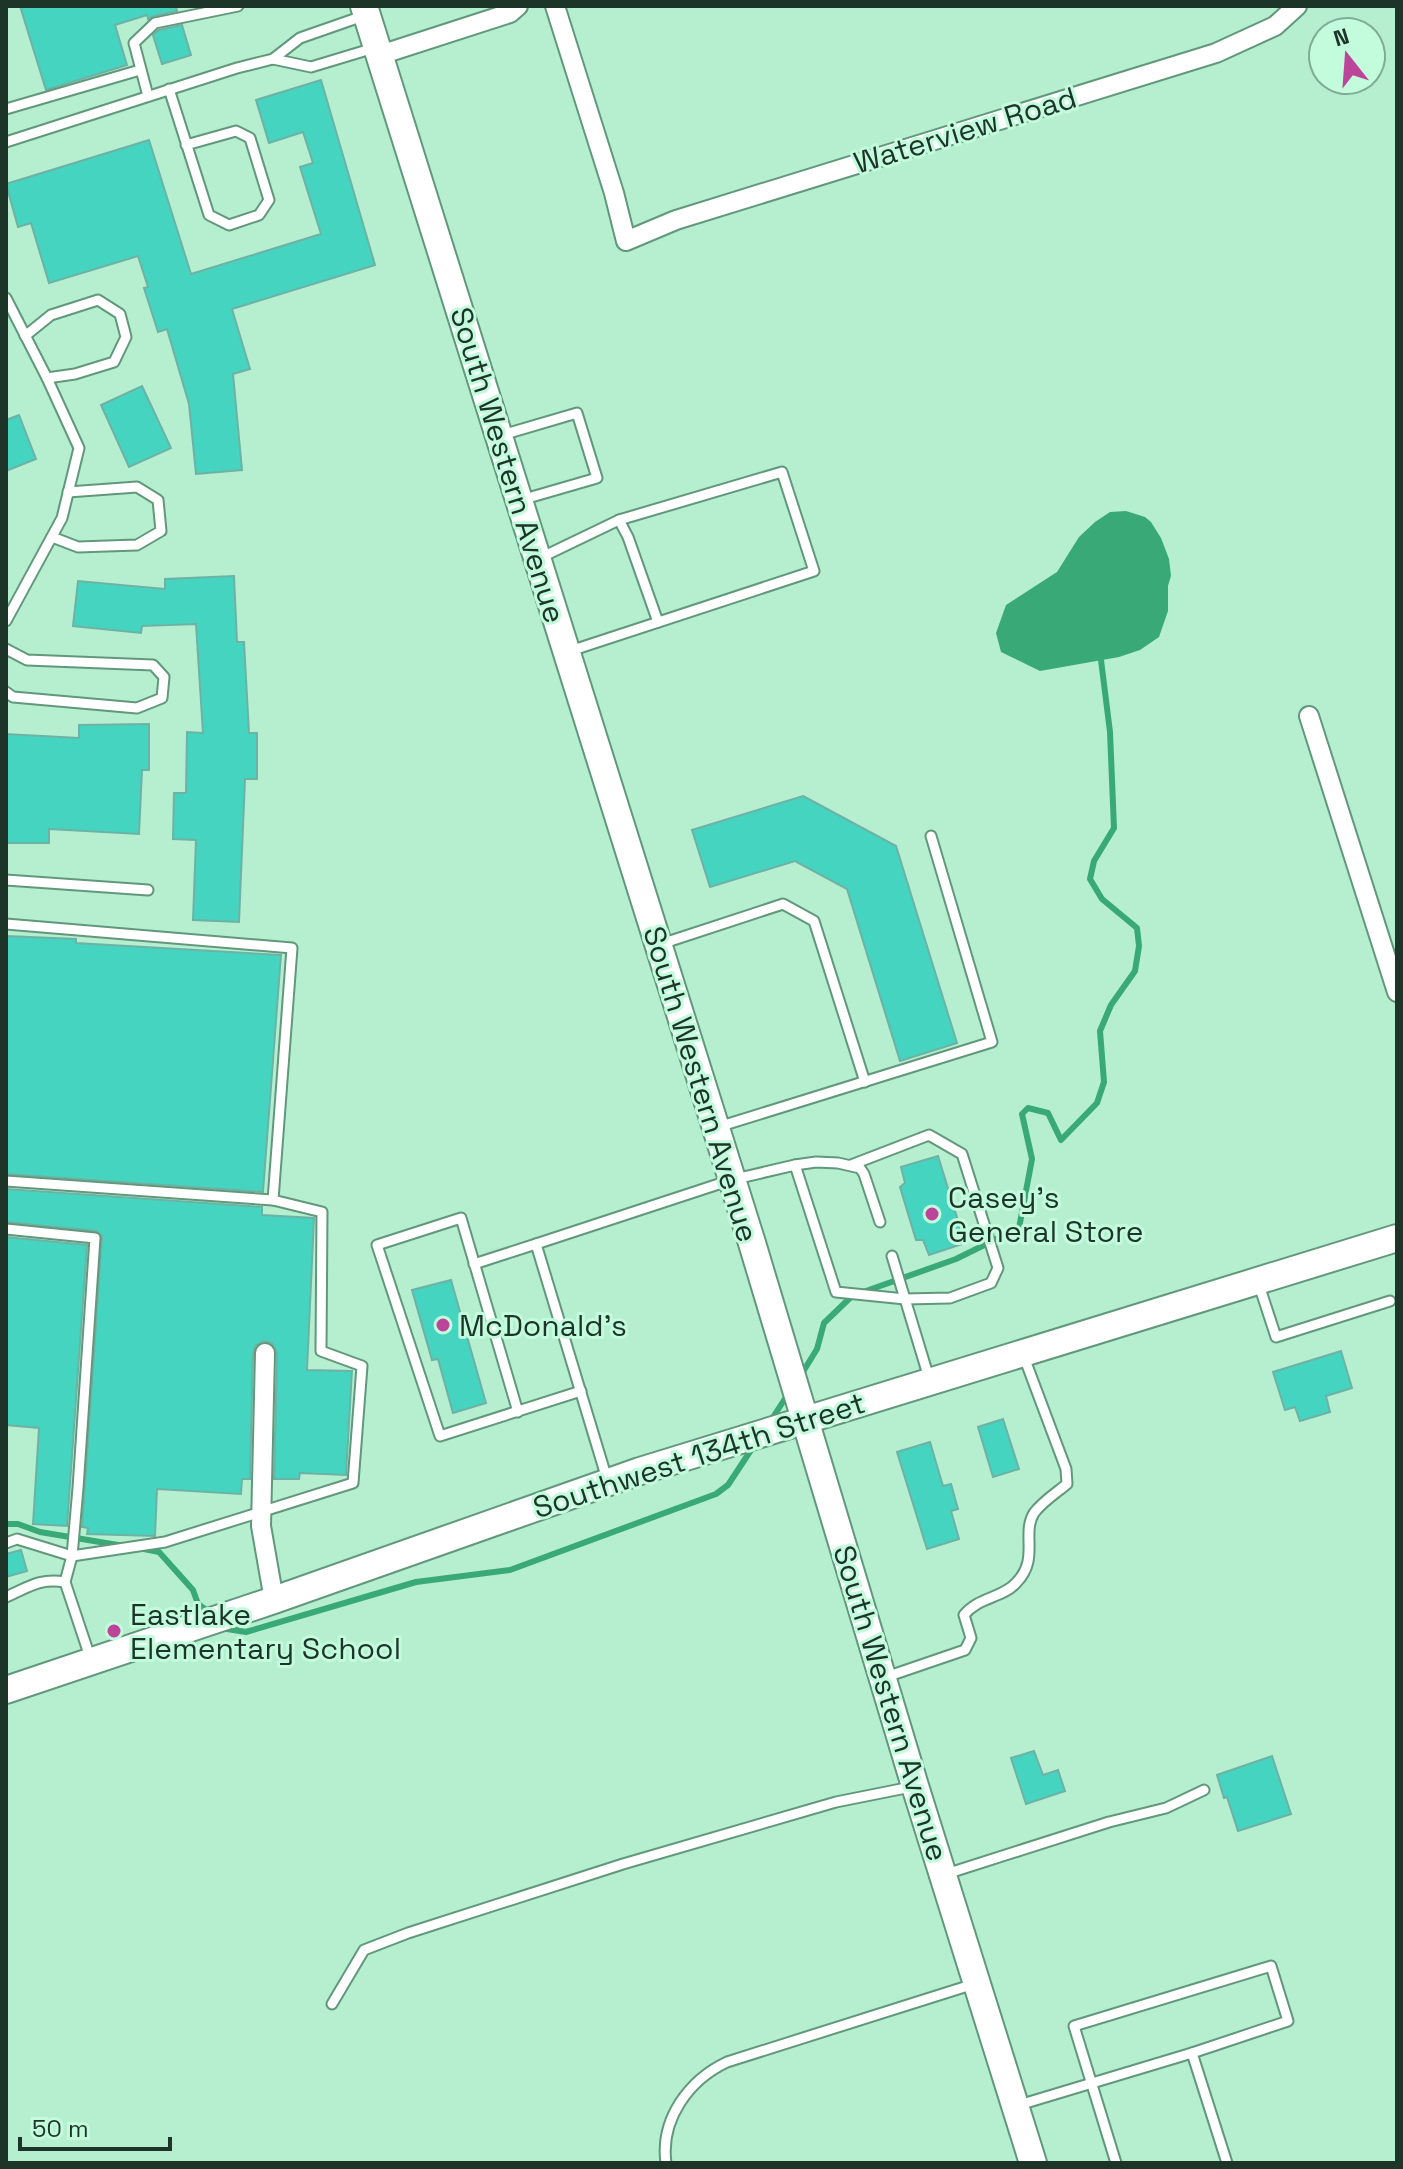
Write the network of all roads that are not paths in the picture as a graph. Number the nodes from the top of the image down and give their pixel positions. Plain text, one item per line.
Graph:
1 (238, 6) edge
2 (518, 6) edge
3 (555, 6) edge
4 (1297, 6) edge
5 (367, 9) edge
6 (378, 51) junction
7 (273, 59) junction
8 (140, 70) junction
9 (169, 89) junction
10 (148, 96) junction
11 (6, 109) edge
12 (6, 142) edge
13 (186, 145) junction
14 (6, 298) edge
15 (25, 336) junction
16 (47, 378) junction
17 (499, 436) junction
18 (68, 492) junction
19 (519, 501) junction
20 (619, 520) junction
21 (52, 537) junction
22 (537, 560) junction
23 (6, 621) edge
24 (658, 622) junction
25 (6, 649) edge
26 (566, 653) junction
27 (6, 692) edge
28 (1309, 716) dead end
29 (931, 836) dead end
30 (6, 880) edge
31 (148, 890) dead end
32 (6, 924) edge
33 (658, 945) junction
34 (1397, 992) edge
35 (865, 1082) junction
36 (715, 1128) junction
37 (795, 1165) junction
38 (851, 1165) junction
39 (731, 1180) junction
40 (6, 1181) edge
41 (273, 1200) junction
42 (880, 1222) dead end
43 (6, 1229) edge
44 (1397, 1238) edge
45 (536, 1244) junction
46 (892, 1256) dead end
47 (474, 1264) junction
48 (1258, 1282) junction
49 (905, 1299) junction
50 (1390, 1301) dead end
51 (265, 1353) dead end
52 (1023, 1353) junction
53 (930, 1381) junction
54 (581, 1391) junction
55 (518, 1412) junction
56 (806, 1419) junction
57 (608, 1482) junction
58 (261, 1512) junction
59 (6, 1543) edge
60 (72, 1556) junction
61 (65, 1582) junction
62 (6, 1597) edge
63 (274, 1600) junction
64 (91, 1660) junction
65 (883, 1678) junction
66 (6, 1690) edge
67 (915, 1786) junction
68 (1204, 1790) dead end
69 (943, 1875) junction
70 (977, 1983) junction
71 (332, 2004) dead end
72 (1192, 2053) junction
73 (1092, 2083) junction
74 (1016, 2106) junction
75 (666, 2163) edge
76 (1033, 2163) edge
77 (1116, 2163) edge
78 (1227, 2163) edge

1 - 8 lane
2 - 6 street
3 - 4 street, Waterview Road
5 - 6 main road, South Western Avenue
5 - 7 lane
6 - 7 lane
6 - 17 main road, South Western Avenue
7 - 9 lane
8 - 10 lane
8 - 11 lane
9 - 10 lane
9 - 13 lane
10 - 12 lane
13 - 13 lane
14 - 15 lane
15 - 16 lane
15 - 16 lane
16 - 18 lane
17 - 19 main road, South Western Avenue
17 - 19 lane
18 - 21 lane
18 - 21 lane
19 - 22 main road, South Western Avenue
20 - 22 lane
20 - 24 lane
20 - 24 lane
21 - 23 lane
22 - 26 main road, South Western Avenue
24 - 26 lane
25 - 27 lane
26 - 33 main road, South Western Avenue
28 - 34 street
29 - 35 lane
30 - 31 lane
32 - 41 lane
33 - 35 lane
33 - 36 main road, South Western Avenue
35 - 36 lane
36 - 39 main road, South Western Avenue
37 - 38 lane
37 - 39 lane
37 - 49 lane
38 - 42 lane
38 - 49 lane
39 - 45 lane
39 - 56 main road, South Western Avenue
40 - 41 lane
41 - 58 lane
43 - 60 lane
44 - 48 main road, Southwest 134th Street
45 - 47 lane
45 - 54 lane
46 - 49 lane
47 - 55 lane
47 - 55 lane
48 - 50 lane
48 - 52 main road, Southwest 134th Street
49 - 53 lane
51 - 58 street
52 - 53 main road, Southwest 134th Street
52 - 65 lane
53 - 56 main road, Southwest 134th Street
54 - 55 lane
54 - 57 lane
56 - 57 main road, Southwest 134th Street
56 - 65 main road, South Western Avenue
57 - 63 main road, Southwest 134th Street
58 - 60 lane
58 - 63 street
59 - 60 lane
60 - 61 lane
61 - 62 lane
61 - 64 lane
63 - 64 main road, Southwest 134th Street
64 - 66 main road, Southwest 134th Street
65 - 67 main road, South Western Avenue
67 - 69 main road, South Western Avenue
67 - 71 lane
68 - 69 lane
69 - 70 main road, South Western Avenue
70 - 74 main road, South Western Avenue
70 - 75 lane
72 - 73 lane
72 - 73 lane
72 - 78 lane
73 - 74 lane
73 - 77 lane
74 - 76 main road, South Western Avenue

